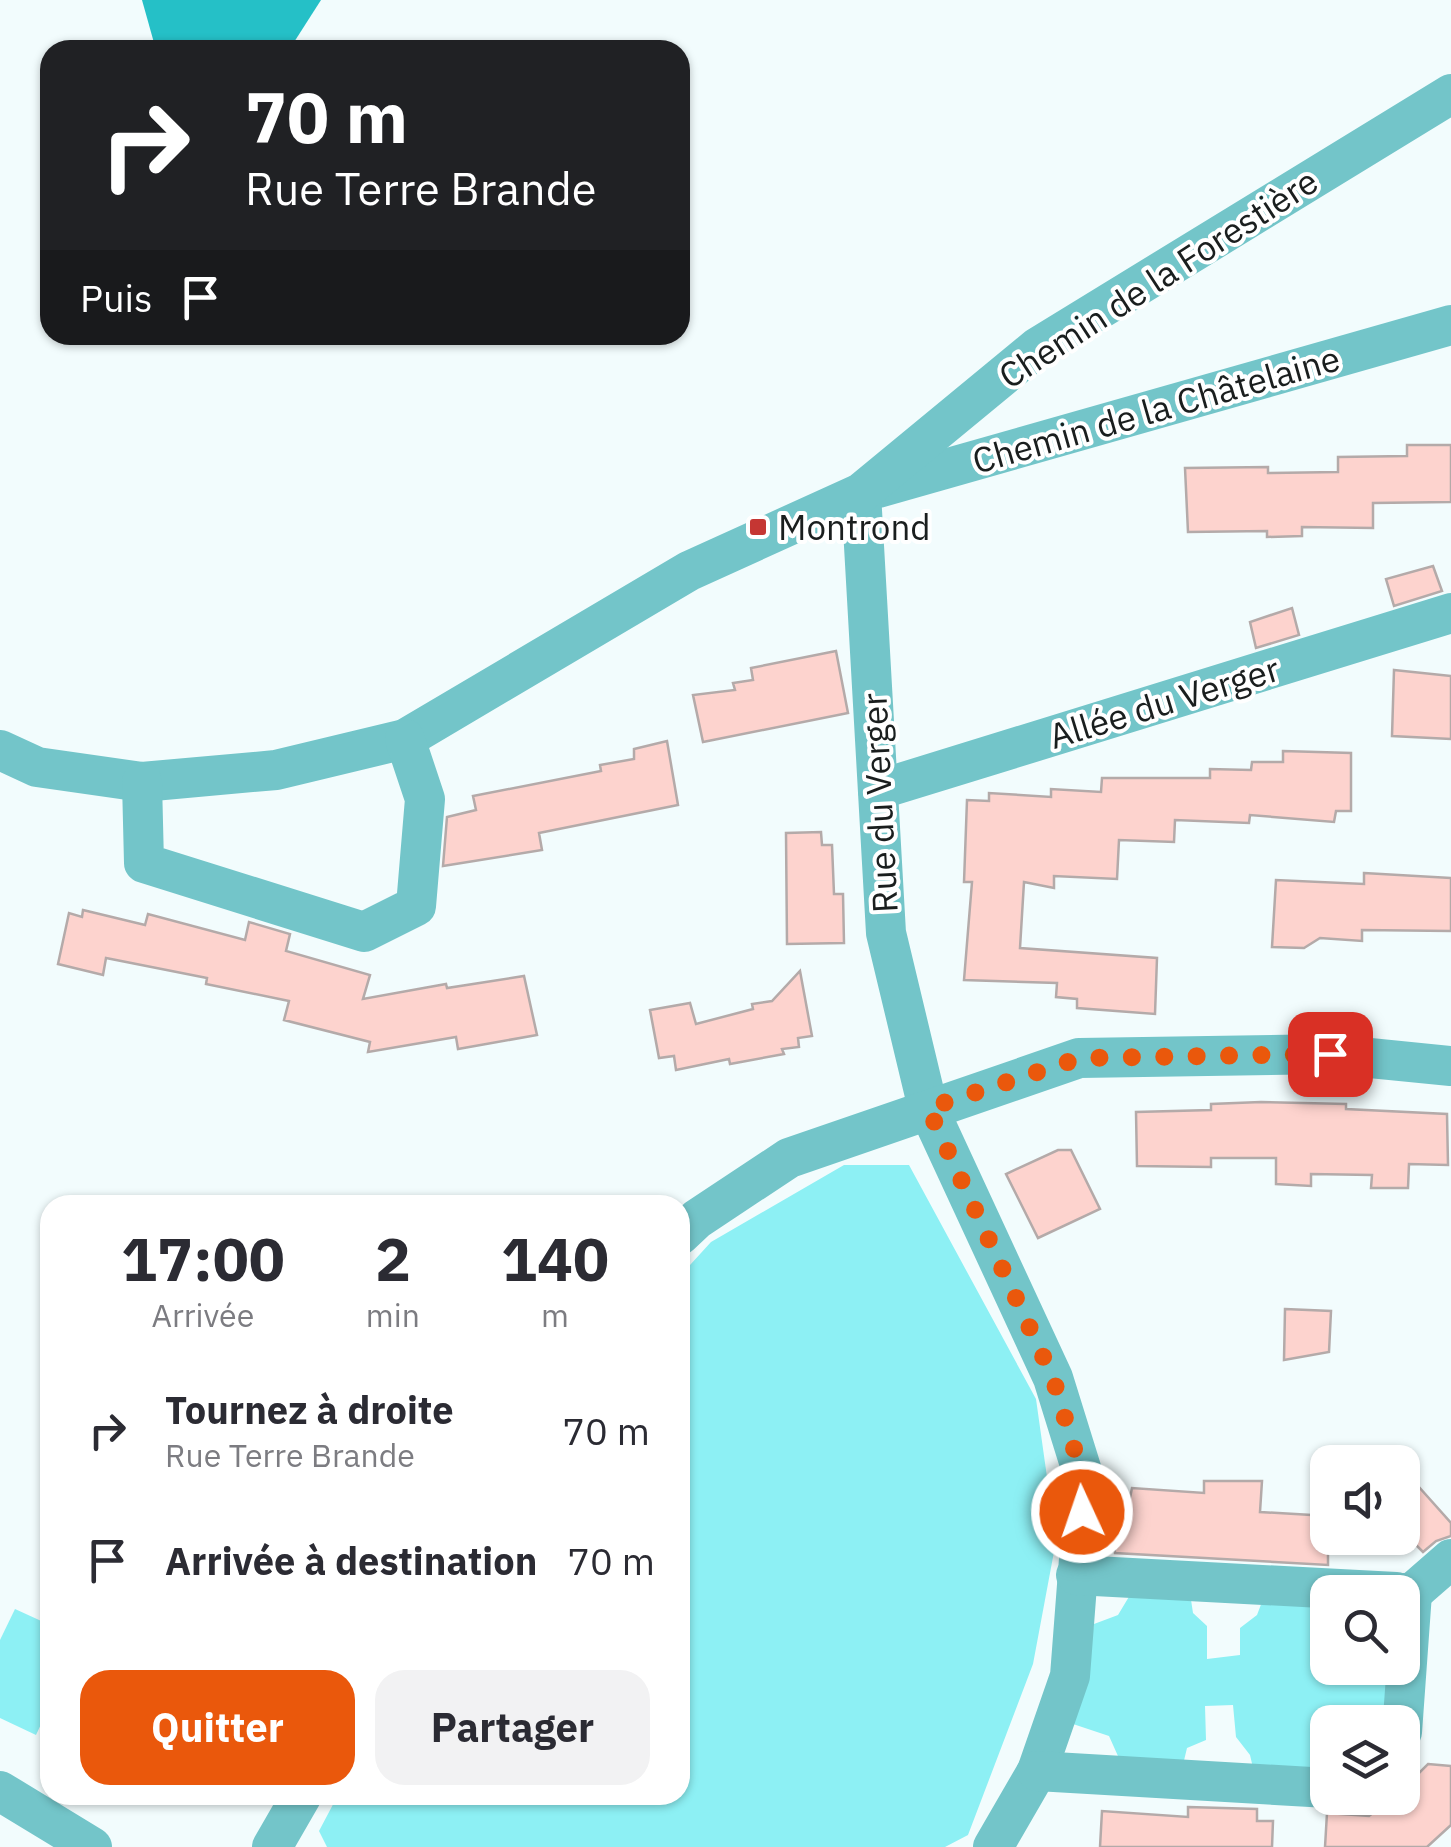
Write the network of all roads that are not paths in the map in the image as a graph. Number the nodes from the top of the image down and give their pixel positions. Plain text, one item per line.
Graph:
1 (1451, 94) edge
2 (1451, 326) edge
3 (861, 493) junction
4 (1451, 613) edge
5 (405, 739) junction
6 (0, 750) edge
7 (142, 782) junction
8 (878, 790) junction
9 (1451, 1066) edge
10 (928, 1108) junction
11 (690, 1226) edge
12 (1451, 1559) edge
13 (1076, 1575) junction
14 (1420, 1581) edge
15 (1310, 1588) edge
16 (1037, 1771) junction
17 (1310, 1787) edge
18 (0, 1790) edge
19 (296, 1805) edge
20 (92, 1847) edge
21 (272, 1847) edge
22 (993, 1847) edge

1 - 3 street, Chemin de la Forestière
2 - 3 street, Chemin de la Châtelaine
3 - 5 street, Chemin de la Forestière
3 - 8 street, Rue du Verger
4 - 8 street, Allée du Verger
5 - 7 street, Chemin de la Forestière
5 - 7 street
6 - 7 street, Chemin de la Forestière
8 - 10 street, Rue du Verger
9 - 10 street
10 - 11 street
10 - 13 street, Rue du Verger
12 - 14 street
13 - 15 street
13 - 16 street, Rue du Verger
16 - 17 street
16 - 22 street, Rue du Verger
18 - 20 street
19 - 21 street

